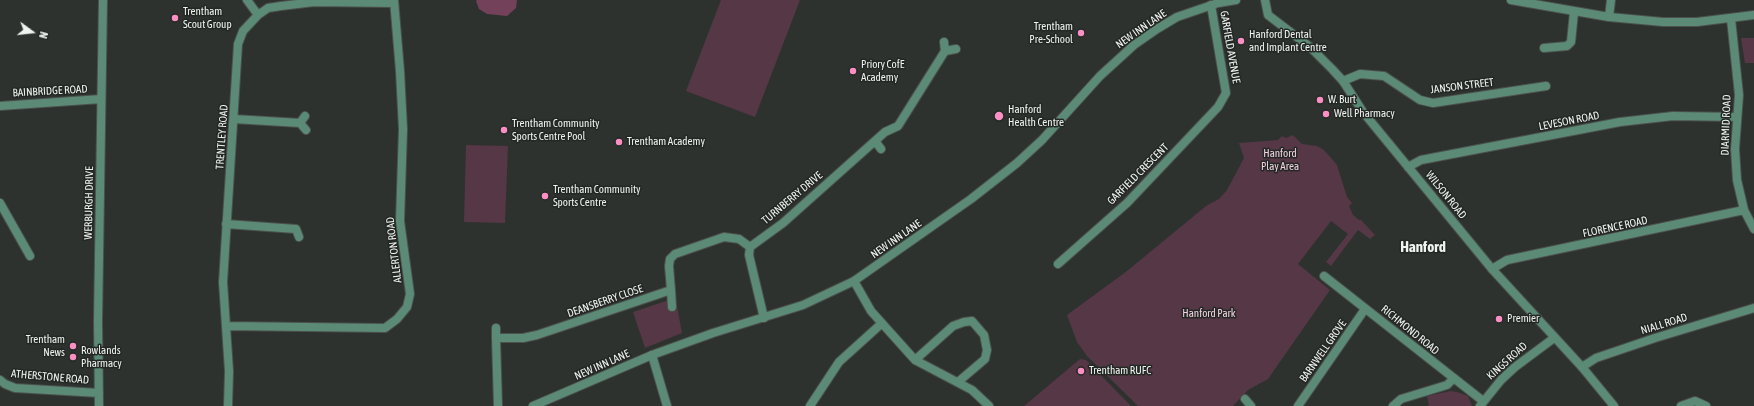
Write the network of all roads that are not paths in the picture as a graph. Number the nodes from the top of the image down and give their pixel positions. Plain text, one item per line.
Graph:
1 (103, 0) edge
2 (247, 0) edge
3 (1236, 0) edge
4 (1263, 0) edge
5 (1268, 0) edge
6 (1511, 0) edge
7 (1611, 0) edge
8 (394, 1) edge
9 (1216, 3) edge
10 (1574, 12) junction
11 (258, 14) junction
12 (1754, 15) edge
13 (1609, 17) junction
14 (1731, 19) junction
15 (944, 42) dead end
16 (956, 48) dead end
17 (1544, 48) dead end
18 (945, 51) junction
19 (1342, 81) junction
20 (1546, 86) dead end
21 (1226, 93) joint
22 (101, 99) junction
23 (0, 106) edge
24 (305, 116) dead end
25 (1737, 117) junction
26 (234, 119) junction
27 (300, 123) junction
28 (306, 130) dead end
29 (875, 141) junction
30 (881, 149) dead end
31 (1408, 167) junction
32 (0, 203) edge
33 (1744, 210) junction
34 (226, 224) junction
35 (1754, 229) edge
36 (298, 230) dead end
37 (750, 247) junction
38 (30, 256) dead end
39 (1058, 264) dead end
40 (1492, 269) junction
41 (1324, 276) dead end
42 (854, 281) junction
43 (671, 290) junction
44 (672, 307) dead end
45 (1365, 308) junction
46 (1754, 308) edge
47 (764, 318) junction
48 (881, 324) junction
49 (226, 326) junction
50 (496, 328) dead end
51 (496, 338) junction
52 (1554, 338) junction
53 (652, 356) junction
54 (915, 360) junction
55 (1582, 367) junction
56 (1453, 379) junction
57 (0, 380) edge
58 (958, 382) junction
59 (99, 393) junction
60 (1244, 399) dead end
61 (1481, 403) edge
62 (814, 404) edge
63 (99, 406) edge
64 (228, 406) edge
65 (498, 406) edge
66 (533, 406) edge
67 (667, 406) edge
68 (989, 406) edge
69 (1251, 406) edge
70 (1298, 406) edge
71 (1393, 406) edge
72 (1614, 406) edge
73 (1681, 406) edge
74 (1706, 406) edge

1 - 22 street, WERBURGH DRIVE
2 - 11 street
3 - 9 street, NEW INN LANE
4 - 5 street
4 - 19 street, WILSON ROAD
6 - 10 street
7 - 13 street
8 - 11 street, TRENTLEY ROAD
8 - 49 street, ALLERTON ROAD
9 - 21 street, GARFIELD AVENUE
9 - 42 street, NEW INN LANE
10 - 13 street
10 - 17 street
11 - 26 street, TRENTLEY ROAD
12 - 14 street
13 - 14 street
14 - 25 street, DIARMID ROAD
15 - 18 street
16 - 18 street
18 - 29 street, TURNBERRY DRIVE
19 - 20 street, JANSON STREET
19 - 31 street, WILSON ROAD
21 - 39 street, GARFIELD CRESCENT
22 - 23 street, BAINBRIDGE ROAD
22 - 59 street, WERBURGH DRIVE
24 - 27 street
25 - 31 street, LEVESON ROAD
25 - 33 street, DIARMID ROAD
26 - 27 street
26 - 34 street, TRENTLEY ROAD
27 - 28 street
29 - 30 street
29 - 37 street, TURNBERRY DRIVE
31 - 40 street, WILSON ROAD
32 - 38 street
33 - 35 street, DIARMID ROAD
33 - 40 street, FLORENCE ROAD
34 - 36 street
34 - 49 street, TRENTLEY ROAD
37 - 43 street
37 - 47 street
40 - 52 street, WILSON ROAD
41 - 45 street, RICHMOND ROAD
42 - 47 street, NEW INN LANE
42 - 48 street
43 - 44 street
43 - 51 street, DEANSBERRY CLOSE
45 - 56 street, RICHMOND ROAD
45 - 70 street, BARNWELL GROVE
46 - 55 street, NIALL ROAD
47 - 53 street, NEW INN LANE
48 - 54 street
48 - 62 street
49 - 64 street, TRENTLEY ROAD
50 - 51 street
51 - 65 street
52 - 55 street, WILSON ROAD
52 - 61 street, KINGS ROAD
53 - 66 street, NEW INN LANE
53 - 67 street
54 - 58 street
54 - 58 street
55 - 72 street, WILSON ROAD
56 - 61 street, RICHMOND ROAD
56 - 71 street
57 - 59 street, ATHERSTONE ROAD
58 - 68 street
59 - 63 street, WERBURGH DRIVE
60 - 69 street
73 - 74 street

